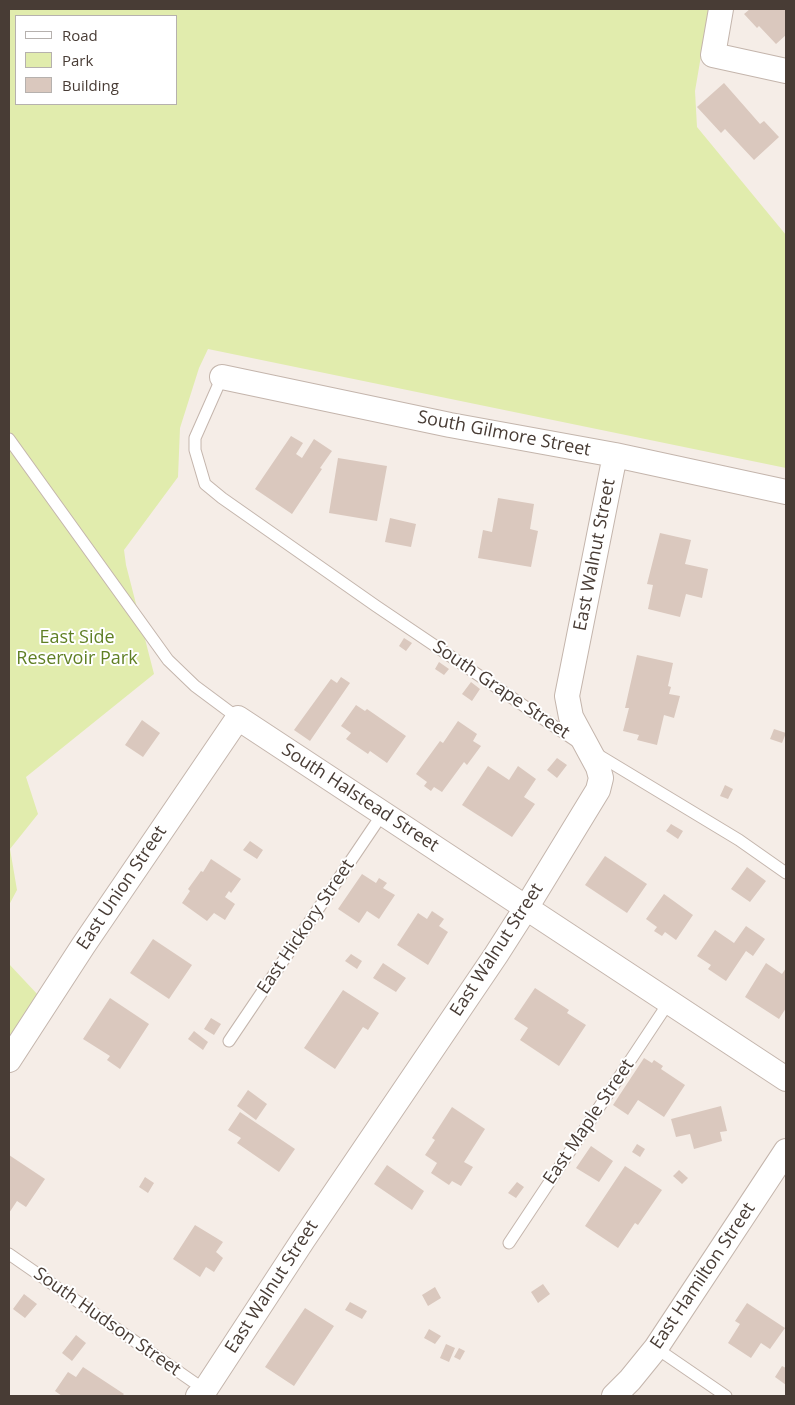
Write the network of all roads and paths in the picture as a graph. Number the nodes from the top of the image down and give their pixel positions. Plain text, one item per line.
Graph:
1 (721, 9) edge
2 (786, 71) edge
3 (222, 377) joint
4 (9, 439) edge
5 (615, 455) junction
6 (786, 492) edge
7 (238, 718) junction
8 (588, 748) junction
9 (383, 813) junction
10 (786, 873) edge
11 (526, 908) junction
12 (669, 1002) junction
13 (229, 1041) dead end
14 (9, 1060) edge
15 (786, 1079) edge
16 (786, 1151) edge
17 (509, 1243) dead end
18 (9, 1254) edge
19 (656, 1348) junction
20 (202, 1393) edge
21 (614, 1396) edge
22 (726, 1396) edge

1 - 2 street
3 - 5 street, South Gilmore Street
3 - 8 lane, South Grape Street
4 - 7 lane, South Halstead Street
5 - 6 street, South Gilmore Street
5 - 8 street, East Walnut Street
7 - 9 street, South Halstead Street
7 - 14 street, East Union Street
8 - 10 lane, South Grape Street
8 - 11 street, East Walnut Street
9 - 11 street, South Halstead Street
9 - 13 lane, East Hickory Street
11 - 12 street, South Halstead Street
11 - 20 street, East Walnut Street
12 - 15 street, South Halstead Street
12 - 17 lane, East Maple Street
16 - 19 street, East Hamilton Street
18 - 20 lane, South Hudson Street
19 - 21 street, East Hamilton Street
19 - 22 lane

